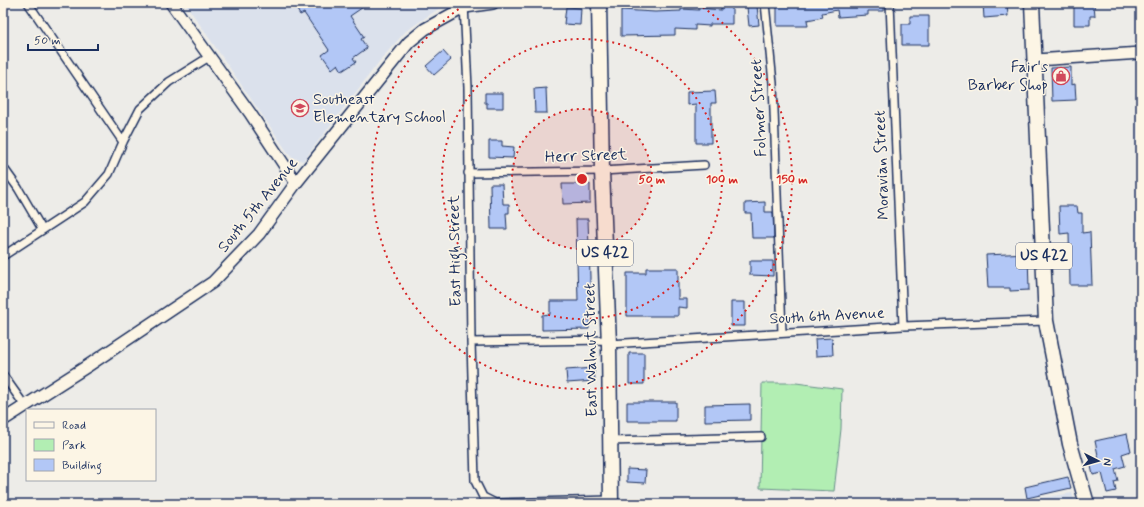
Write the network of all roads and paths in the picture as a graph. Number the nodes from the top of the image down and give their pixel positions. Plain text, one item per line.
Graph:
1 (28, 3) edge
2 (171, 3) edge
3 (493, 3) edge
4 (599, 3) edge
5 (765, 3) edge
6 (890, 3) edge
7 (1026, 3) edge
8 (1032, 3) edge
9 (464, 5) edge
10 (1141, 53) edge
11 (209, 57) junction
12 (1036, 60) junction
13 (123, 142) junction
14 (704, 165) dead end
15 (3, 167) edge
16 (602, 171) junction
17 (468, 173) junction
18 (296, 184) junction
19 (42, 228) junction
20 (3, 256) edge
21 (1046, 321) junction
22 (903, 326) junction
23 (782, 332) junction
24 (471, 342) junction
25 (609, 342) junction
26 (3, 375) edge
27 (25, 406) junction
28 (3, 420) edge
29 (761, 437) dead end
30 (610, 441) junction
31 (611, 502) edge
32 (1087, 504) edge

1 - 13 street
2 - 11 main road
3 - 9 main road, South 5th Avenue
4 - 16 highway, East Walnut Street / US 422
5 - 23 street, Folmer Street
6 - 22 street, Moravian Street
7 - 12 highway
8 - 12 highway, US 422
9 - 17 street, East High Street
9 - 18 main road, South 5th Avenue
10 - 12 main road
11 - 13 street
11 - 18 main road
12 - 21 highway, US 422
13 - 19 street
14 - 16 street, Herr Street
15 - 19 street
16 - 17 street, Herr Street
16 - 25 highway, East Walnut Street / US 422
17 - 24 street, East High Street
18 - 27 main road, South 5th Avenue
19 - 20 street
21 - 22 street, South 6th Avenue
21 - 32 highway, US 422
22 - 23 street, South 6th Avenue
23 - 25 street, South 6th Avenue
24 - 25 street, South 6th Avenue
24 - 31 street, East High Street
25 - 30 highway, East Walnut Street / US 422
26 - 27 street
27 - 28 main road, South 5th Avenue
29 - 30 street
30 - 31 highway, East Walnut Street / US 422

